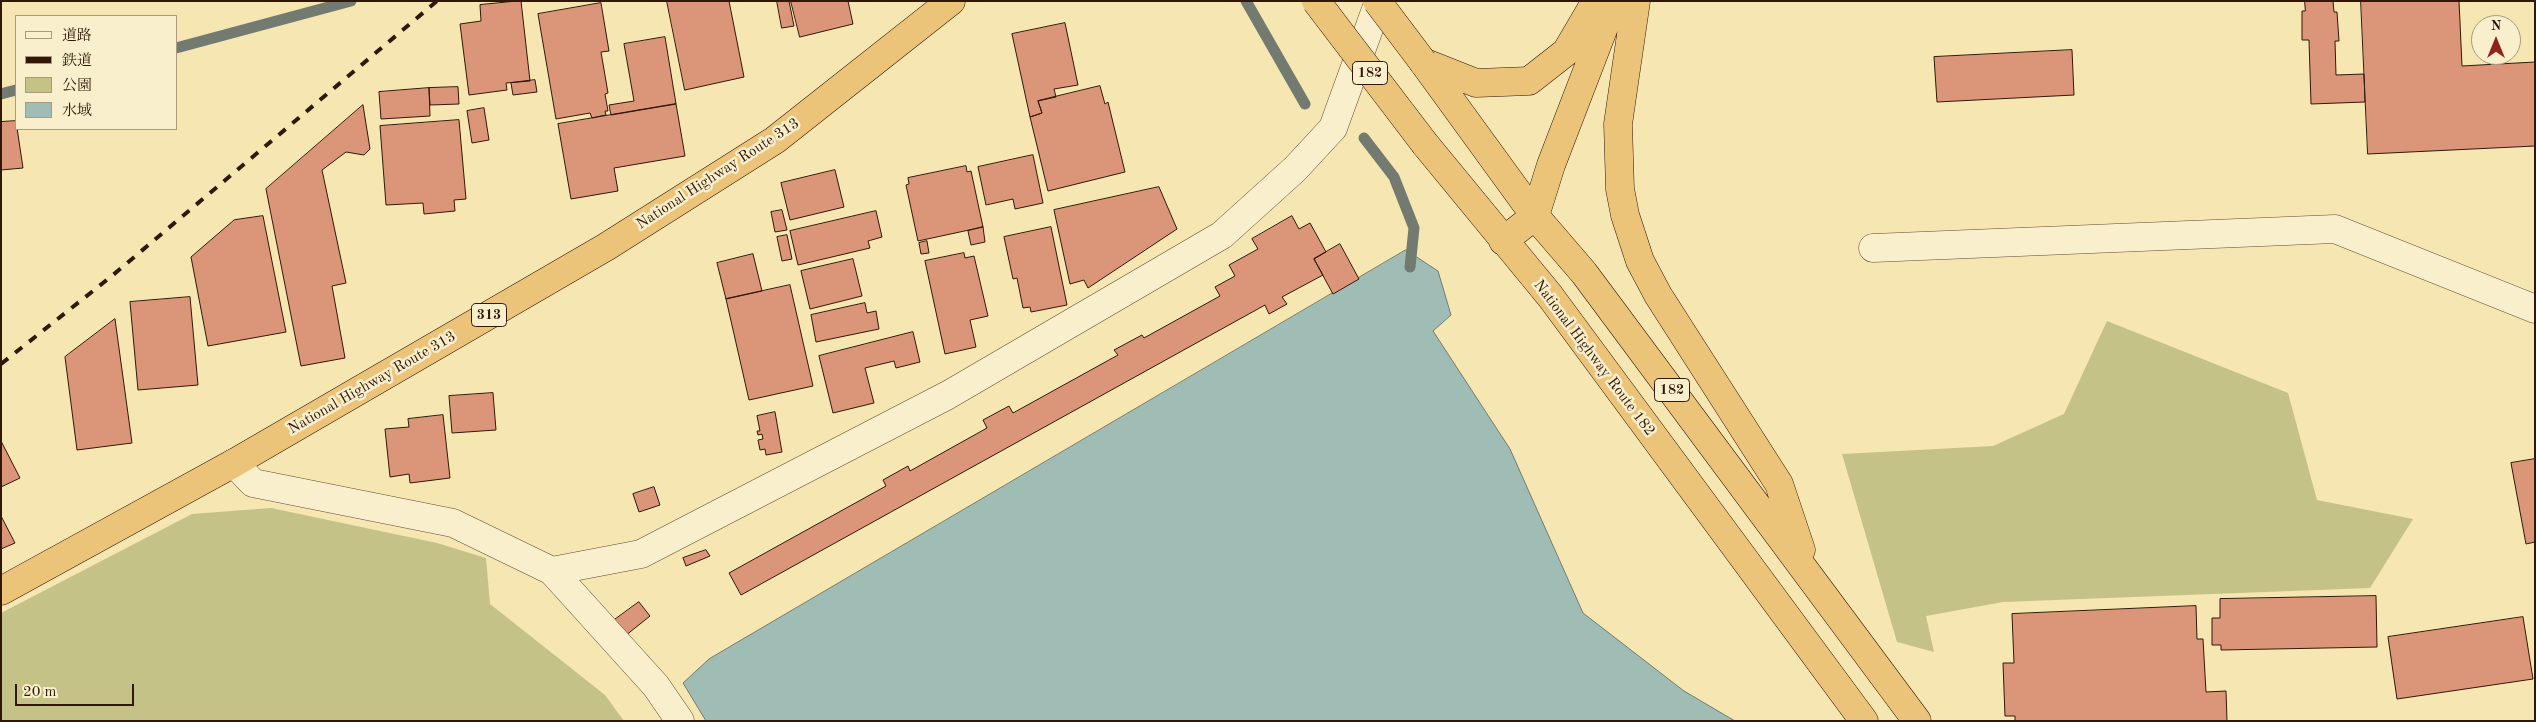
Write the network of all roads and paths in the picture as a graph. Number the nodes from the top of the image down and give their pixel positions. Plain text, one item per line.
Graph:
1 (951, 1) edge
2 (1316, 1) edge
3 (1378, 1) edge
4 (1596, 1) edge
5 (1614, 1) edge
6 (1636, 1) edge
7 (1423, 62) junction
8 (1535, 216) junction
9 (1503, 240) junction
10 (1872, 248) dead end
11 (2535, 309) edge
12 (234, 463) junction
13 (552, 571) junction
14 (1810, 573) junction
15 (1, 591) edge
16 (680, 721) edge
17 (1864, 721) edge
18 (1917, 721) edge

1 - 12 highway, National Highway Route 313 / 313
2 - 9 highway, National Highway Route 182 / 182, bridge
3 - 7 highway, 182, bridge
3 - 13 street
4 - 7 highway
5 - 8 highway
6 - 14 highway
7 - 8 highway, 182
8 - 9 highway
8 - 14 highway, 182
9 - 17 highway, National Highway Route 182 / 182
10 - 11 street
12 - 13 street
12 - 15 highway, National Highway Route 313 / 313
13 - 16 street
14 - 18 highway, 182

